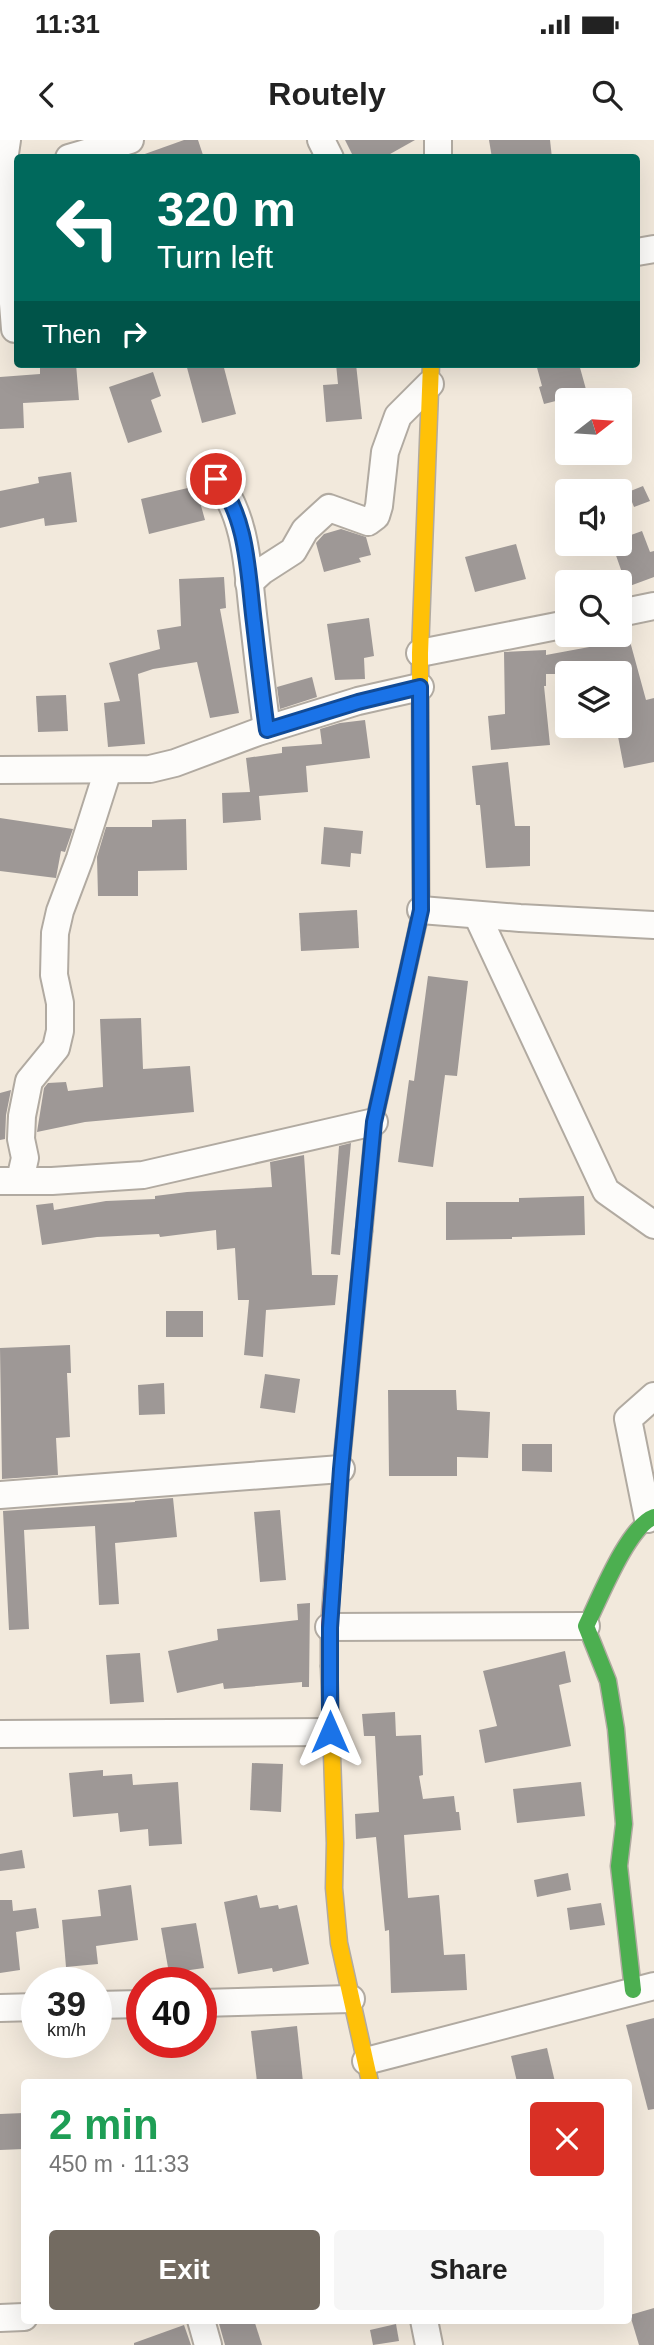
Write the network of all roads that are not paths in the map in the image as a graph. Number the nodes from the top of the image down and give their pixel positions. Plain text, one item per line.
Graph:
1 (7, 140) edge
2 (131, 140) edge
3 (83, 154) edge
4 (14, 173) edge
5 (11, 328) edge
6 (431, 374) edge
7 (216, 479) dead end
8 (249, 583) junction
9 (654, 606) edge
10 (632, 611) edge
11 (555, 626) edge
12 (420, 653) junction
13 (420, 687) junction
14 (267, 730) junction
15 (108, 770) junction
16 (0, 771) edge
17 (421, 910) junction
18 (477, 915) junction
19 (654, 925) edge
20 (374, 1122) junction
21 (10, 1180) edge
22 (654, 1225) edge
23 (654, 1396) edge
24 (341, 1469) junction
25 (0, 1495) edge
26 (651, 1518) edge
27 (586, 1626) junction
28 (330, 1628) junction
29 (330, 1732) junction
30 (0, 1734) edge
31 (644, 1988) edge
32 (351, 1999) junction
33 (217, 2003) edge
34 (21, 2007) edge
35 (0, 2008) edge
36 (368, 2072) edge
37 (21, 2317) edge
38 (0, 2318) edge
39 (202, 2324) edge
40 (425, 2324) edge
41 (208, 2345) edge
42 (429, 2345) edge

1 - 4 street
2 - 3 street
4 - 5 street
6 - 8 street
6 - 12 street
7 - 8 street
8 - 14 street
9 - 10 street
11 - 12 street
12 - 13 street
13 - 14 street
13 - 17 street
14 - 15 street
15 - 16 street
15 - 21 street
17 - 18 street
17 - 20 street
18 - 19 street
18 - 22 street
20 - 21 street
20 - 24 street
23 - 26 street
24 - 25 street
24 - 28 street
26 - 27 street
27 - 28 street
27 - 31 street
28 - 29 street
29 - 30 street
29 - 32 street
31 - 36 street
32 - 33 street
32 - 36 street
34 - 35 street
37 - 38 street
39 - 41 street
40 - 42 street

